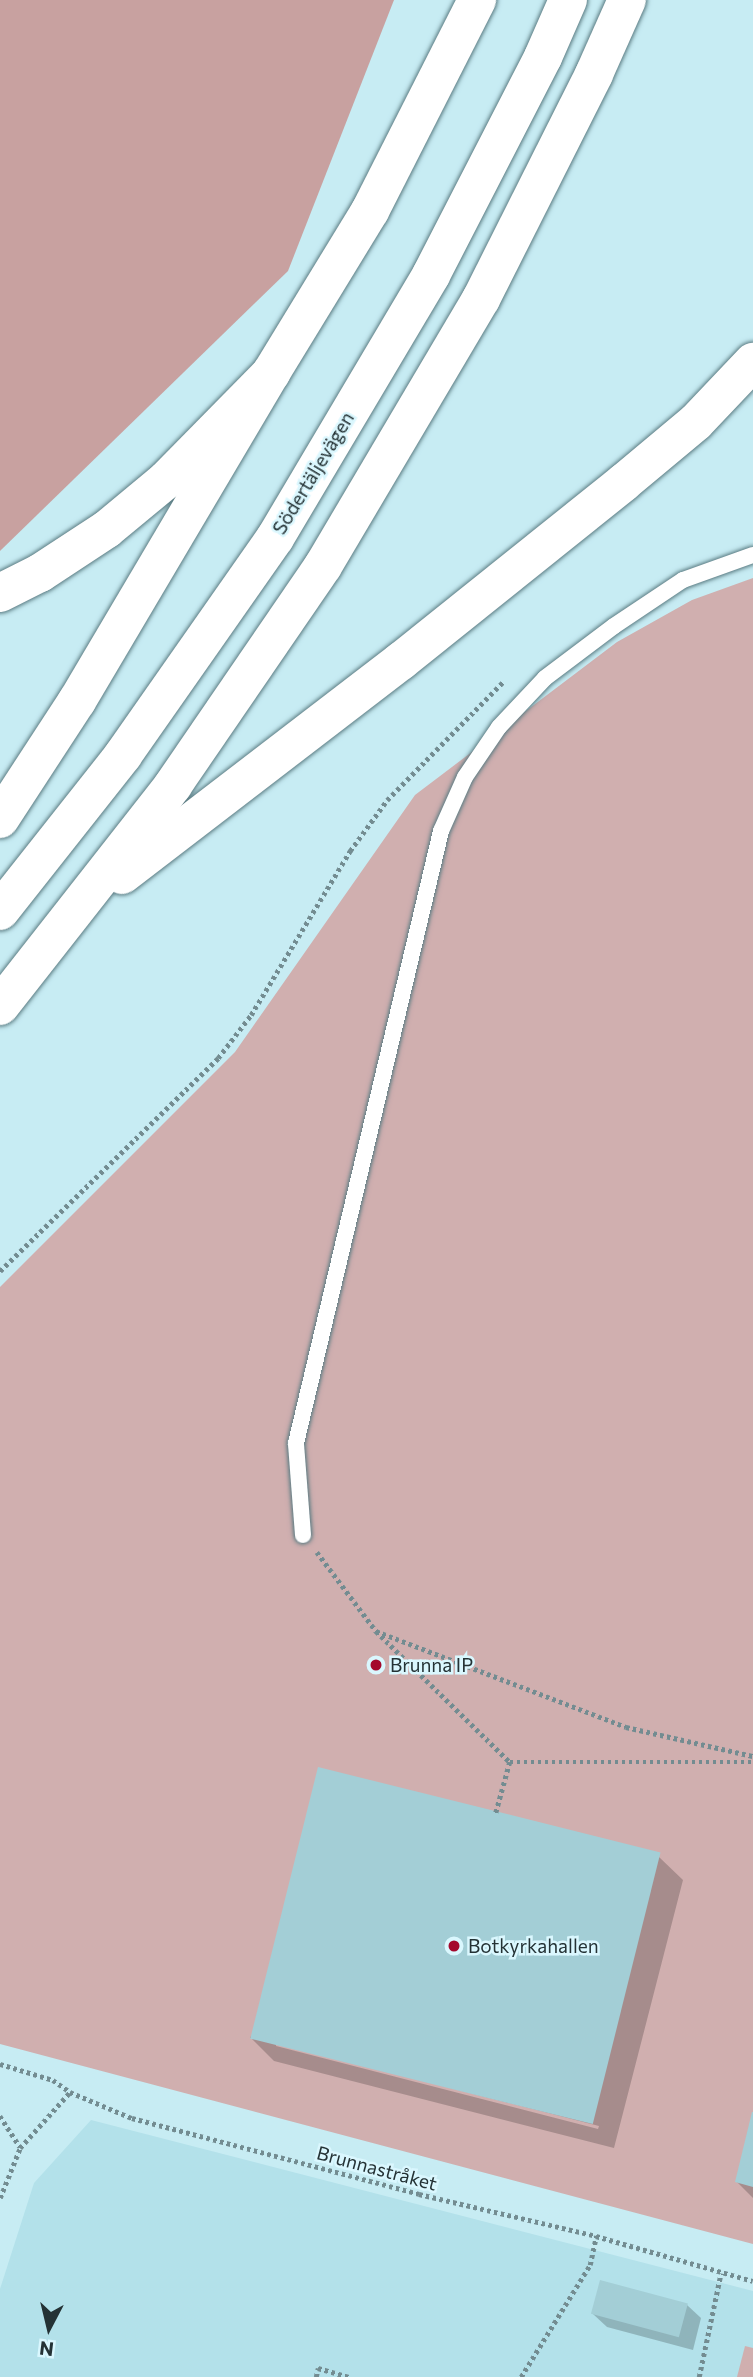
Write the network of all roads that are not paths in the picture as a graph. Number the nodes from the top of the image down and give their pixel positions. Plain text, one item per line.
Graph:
1 (477, 0) edge
2 (568, 0) edge
3 (627, 0) edge
4 (753, 362) edge
5 (271, 373) junction
6 (753, 555) edge
7 (0, 593) edge
8 (0, 819) edge
9 (82, 906) junction
10 (0, 911) edge
11 (0, 1006) edge
12 (303, 1535) road end

1 - 5 main road
2 - 10 main road, Södertäljevägen
3 - 9 main road
4 - 9 main road
5 - 7 main road
5 - 8 main road
6 - 12 lane
9 - 11 main road

